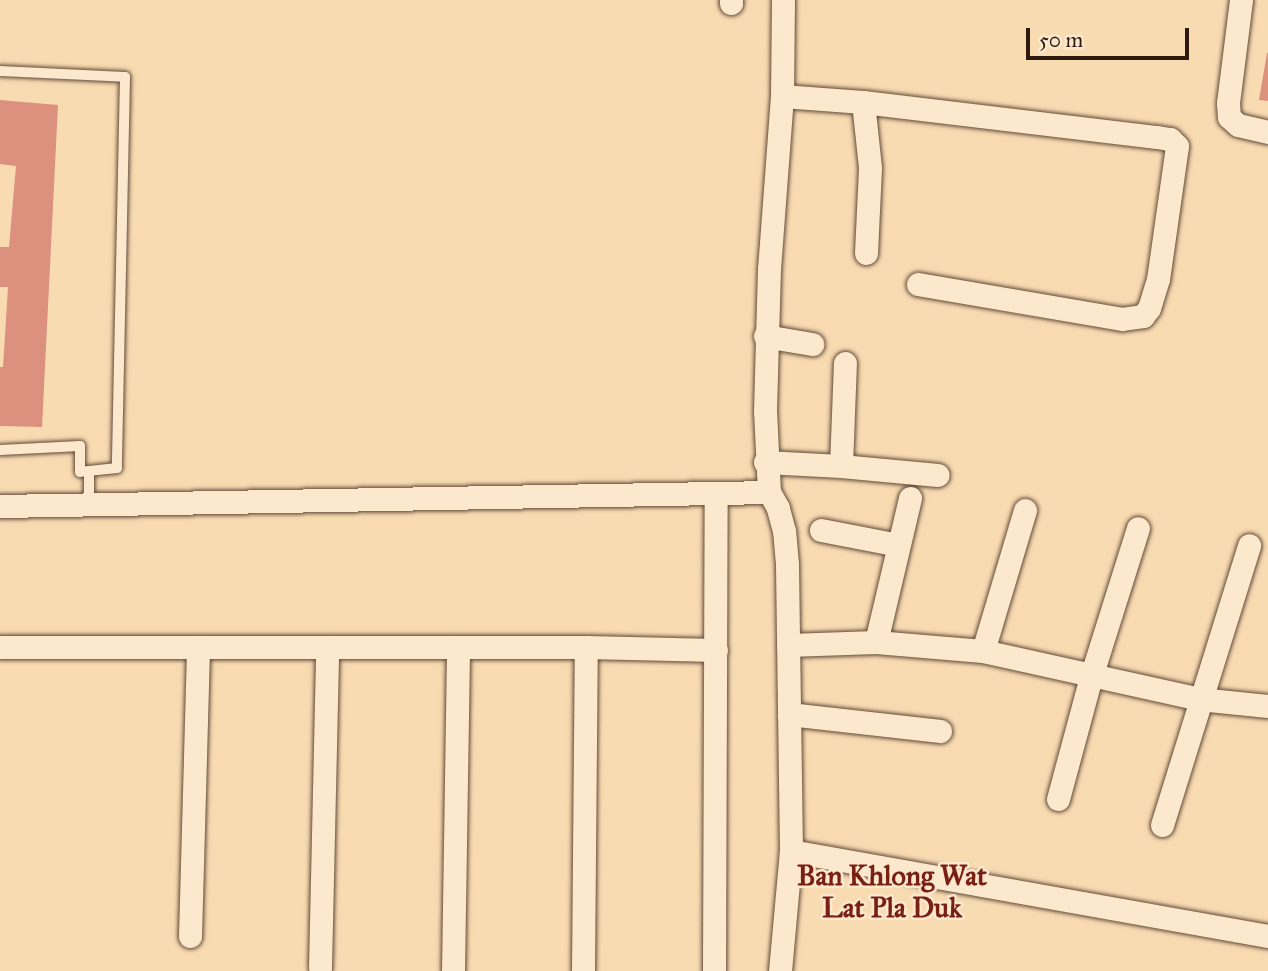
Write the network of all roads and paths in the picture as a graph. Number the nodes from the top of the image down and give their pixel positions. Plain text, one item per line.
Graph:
1 (783, 0) edge
2 (1241, 0) edge
3 (0, 71) edge
4 (782, 96) junction
5 (863, 102) junction
6 (1268, 132) edge
7 (866, 253) dead end
8 (918, 285) dead end
9 (765, 336) junction
10 (812, 344) dead end
11 (845, 363) dead end
12 (0, 450) edge
13 (765, 461) junction
14 (841, 466) junction
15 (89, 471) junction
16 (938, 475) dead end
17 (769, 492) junction
18 (716, 494) junction
19 (910, 498) dead end
20 (89, 503) junction
21 (0, 506) edge
22 (1025, 510) dead end
23 (1138, 527) dead end
24 (821, 530) dead end
25 (899, 545) junction
26 (1249, 545) dead end
27 (876, 642) junction
28 (788, 645) junction
29 (0, 647) edge
30 (586, 647) junction
31 (198, 648) junction
32 (327, 648) junction
33 (457, 648) junction
34 (716, 650) junction
35 (984, 651) junction
36 (1091, 677) junction
37 (1199, 699) junction
38 (1268, 706) edge
39 (789, 714) junction
40 (940, 731) dead end
41 (1058, 799) dead end
42 (1162, 825) dead end
43 (791, 851) junction
44 (190, 936) dead end
45 (1268, 936) edge
46 (320, 967) dead end
47 (453, 971) edge
48 (583, 971) edge
49 (714, 971) edge
50 (780, 971) edge

1 - 4 street
2 - 6 street
3 - 15 lane
4 - 5 street
4 - 9 street
5 - 7 street
5 - 8 street
9 - 10 street
9 - 13 street
11 - 14 street
12 - 15 lane
13 - 14 street
13 - 17 street
14 - 16 street
15 - 20 lane
17 - 18 street
17 - 28 street
18 - 20 street
18 - 34 street
19 - 25 street
20 - 21 street
22 - 35 street
23 - 36 street
24 - 25 street
25 - 27 street
26 - 37 street
27 - 28 street
27 - 35 street
28 - 39 street
29 - 31 street
30 - 33 street
30 - 34 street
30 - 48 street
31 - 32 street
31 - 44 street
32 - 33 street
32 - 46 street
33 - 47 street
34 - 49 street
35 - 36 street
36 - 37 street
36 - 41 street
37 - 38 street
37 - 42 street
39 - 40 street
39 - 43 street
43 - 45 street
43 - 50 street

